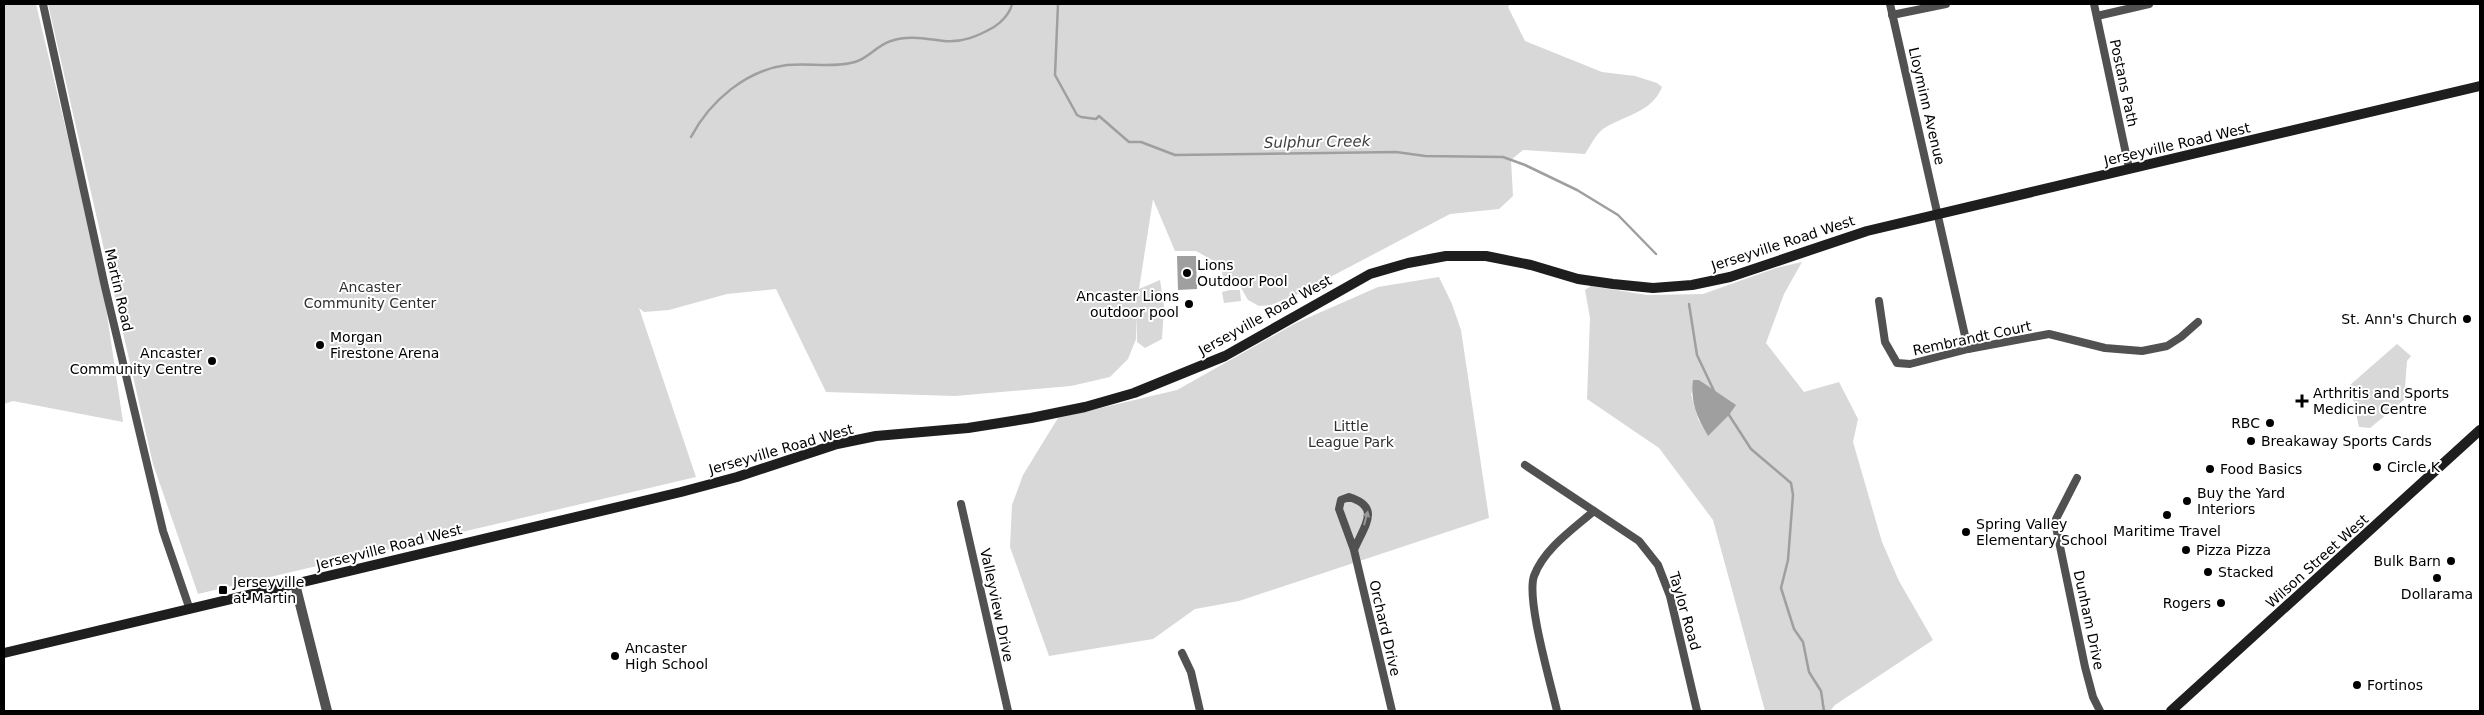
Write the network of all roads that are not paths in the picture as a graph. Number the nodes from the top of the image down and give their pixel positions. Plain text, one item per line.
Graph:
1 (43, 4) edge
2 (1890, 4) edge
3 (1946, 4) edge
4 (2094, 4) edge
5 (2149, 4) edge
6 (1892, 15) junction
7 (2097, 16) junction
8 (2480, 86) edge
9 (2129, 168) junction
10 (1939, 214) junction
11 (1879, 301) dead end
12 (2198, 322) dead end
13 (1968, 349) junction
14 (2480, 430) edge
15 (1525, 466) dead end
16 (2077, 478) dead end
17 (961, 504) dead end
18 (1594, 511) junction
19 (1354, 550) junction
20 (295, 584) junction
21 (189, 607) junction
22 (4, 653) edge
23 (1182, 654) dead end
24 (327, 711) edge
25 (1008, 711) edge
26 (1200, 711) edge
27 (1392, 711) edge
28 (1557, 711) edge
29 (1697, 711) edge
30 (2100, 711) edge
31 (2170, 711) edge

1 - 21 street, Martin Road
2 - 6 street, Lloyminn Avenue
3 - 6 street
4 - 7 street, Postans Path
5 - 7 street
6 - 10 street, Lloyminn Avenue
7 - 9 street, Postans Path
8 - 9 main road, Jerseyville Road West
9 - 10 main road, Jerseyville Road West
10 - 13 street, Lloyminn Avenue
10 - 20 main road, Jerseyville Road West
11 - 13 street, Rembrandt Court
12 - 13 street, Rembrandt Court
14 - 31 main road, Wilson Street West
15 - 18 street, Taylor Road
16 - 30 street, Dunham Drive
17 - 25 street, Valleyview Drive
18 - 28 street
18 - 29 street, Taylor Road
19 -> 19 street, Orchard Drive
19 - 27 street, Orchard Drive
20 - 21 main road, Jerseyville Road West
20 - 24 street
21 - 22 main road, Jerseyville Road West
23 - 26 street

